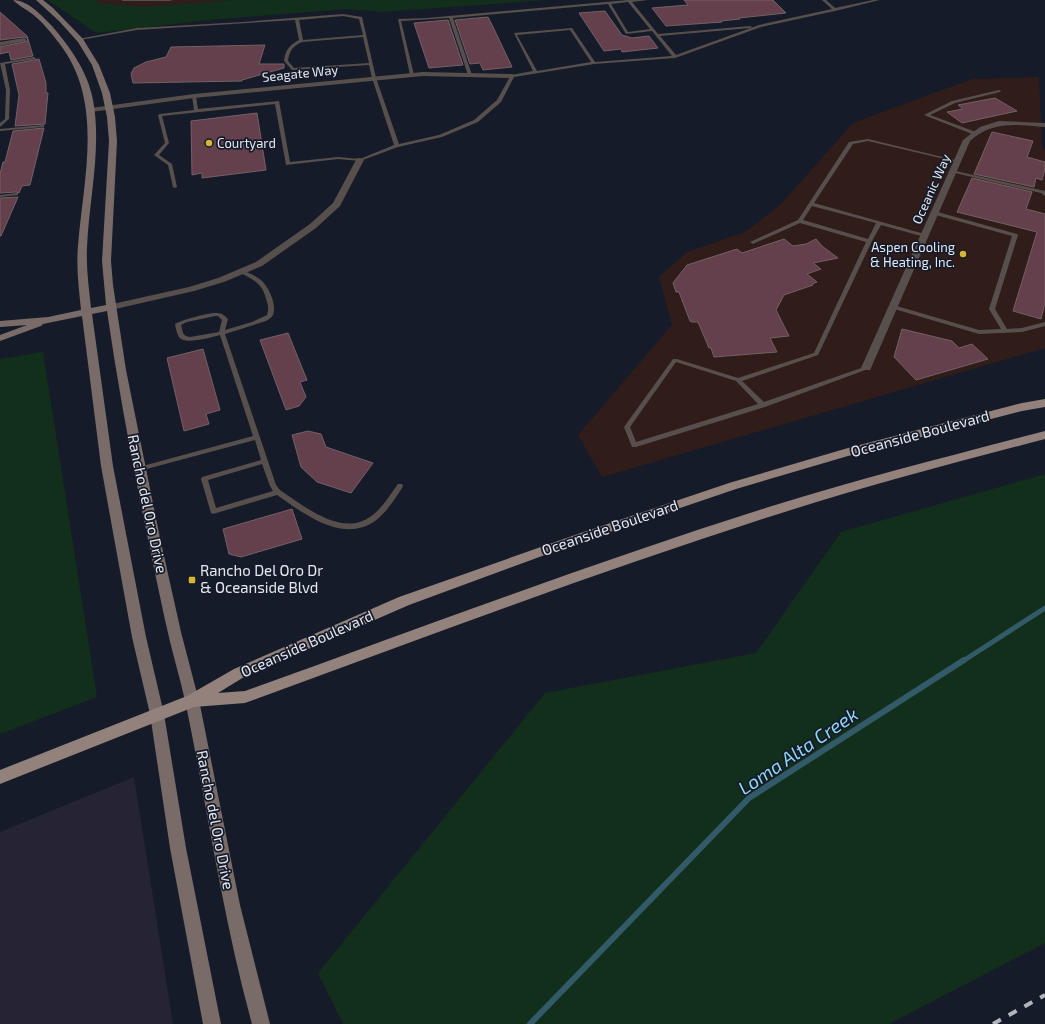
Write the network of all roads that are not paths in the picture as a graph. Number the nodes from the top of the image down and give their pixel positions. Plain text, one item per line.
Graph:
1 (16, 0) edge
2 (39, 0) edge
3 (124, 0) edge
4 (170, 0) edge
5 (646, 0) edge
6 (824, 0) edge
7 (878, 0) edge
8 (629, 2) junction
9 (609, 3) junction
10 (835, 10) junction
11 (451, 17) junction
12 (296, 19) junction
13 (760, 26) junction
14 (653, 30) junction
15 (657, 35) junction
16 (365, 36) junction
17 (80, 39) junction
18 (24, 40) dead end
19 (301, 41) junction
20 (0, 44) edge
21 (34, 58) dead end
22 (675, 58) junction
23 (594, 62) junction
24 (1, 64) edge
25 (371, 64) junction
26 (536, 73) junction
27 (412, 75) junction
28 (470, 75) junction
29 (512, 76) junction
30 (374, 78) junction
31 (999, 91) dead end
32 (194, 96) junction
33 (110, 107) junction
34 (91, 110) junction
35 (196, 111) junction
36 (1045, 125) edge
37 (42, 126) dead end
38 (0, 130) edge
39 (974, 133) junction
40 (397, 146) junction
41 (360, 160) junction
42 (957, 161) junction
43 (953, 171) junction
44 (175, 188) dead end
45 (16, 194) dead end
46 (1045, 195) edge
47 (0, 196) edge
48 (811, 204) junction
49 (934, 213) junction
50 (800, 221) junction
51 (879, 223) junction
52 (925, 235) junction
53 (869, 241) junction
54 (753, 242) dead end
55 (242, 272) junction
56 (111, 307) junction
57 (893, 308) junction
58 (86, 312) junction
59 (48, 320) junction
60 (0, 324) edge
61 (1045, 324) edge
62 (1005, 331) junction
63 (222, 332) junction
64 (0, 338) edge
65 (866, 368) joint
66 (738, 380) junction
67 (1045, 403) edge
68 (763, 405) junction
69 (1045, 435) edge
70 (257, 437) junction
71 (265, 461) junction
72 (139, 469) junction
73 (400, 486) dead end
74 (278, 492) junction
75 (192, 701) junction
76 (157, 714) junction
77 (0, 777) edge
78 (212, 1024) edge
79 (261, 1024) edge

1 - 34 main road, Rancho del Oro Drive
2 - 17 main road, Rancho del Oro Drive
3 - 4 lane
5 - 8 lane
6 - 10 lane
7 - 10 lane
8 - 9 lane
8 - 14 lane
9 - 11 lane
9 - 14 lane
10 - 13 lane
11 - 27 lane
11 - 28 lane
12 - 16 lane
12 - 17 lane
12 - 19 lane
13 - 15 lane
13 - 22 lane
14 - 15 lane
15 - 22 lane
16 - 19 lane
16 - 25 lane
17 - 33 main road, Rancho del Oro Drive
18 - 20 street
19 - 25 lane
21 - 24 lane
22 - 23 lane
23 - 26 lane
23 - 26 lane
24 - 38 lane
25 - 30 lane
26 - 29 lane
27 - 28 street, Seagate Way
27 - 30 street, Seagate Way
28 - 29 street, Seagate Way
29 - 40 lane
30 - 32 street, Seagate Way
30 - 40 lane
31 - 39 lane
32 - 33 street, Seagate Way
32 - 35 lane
33 - 34 street, Seagate Way
33 - 56 main road, Rancho del Oro Drive
34 - 58 main road, Rancho del Oro Drive
35 - 41 lane
35 - 44 lane
36 - 39 street
37 - 38 lane
39 - 42 street, Oceanic Way
40 - 41 lane
41 - 55 street
42 - 43 street, Oceanic Way
42 - 48 lane
43 - 46 lane
43 - 49 street, Oceanic Way
45 - 47 lane
48 - 50 lane
48 - 51 lane
49 - 52 street, Oceanic Way
49 - 62 lane
50 - 53 lane
50 - 54 lane
51 - 52 lane
51 - 53 lane
52 - 57 street, Oceanic Way
53 - 66 lane
55 - 56 street
55 - 63 lane
56 - 58 main road
56 - 72 main road, Rancho del Oro Drive
57 - 62 lane
57 - 65 street, Oceanic Way
58 - 59 main road
58 - 76 main road, Rancho del Oro Drive
59 - 60 main road
59 - 64 main road
61 - 62 lane
63 - 63 lane
63 - 70 lane
65 - 68 lane
66 - 68 lane
66 - 68 lane
67 - 75 main road, Oceanside Boulevard
69 - 75 main road, Oceanside Boulevard
70 - 71 lane
70 - 72 lane
71 - 74 lane
71 - 74 lane
72 - 75 main road, Rancho del Oro Drive
73 - 74 lane
75 - 76 main road, Oceanside Boulevard
75 - 79 main road, Rancho del Oro Drive
76 - 77 main road, Oceanside Boulevard
76 - 78 main road, Rancho del Oro Drive

